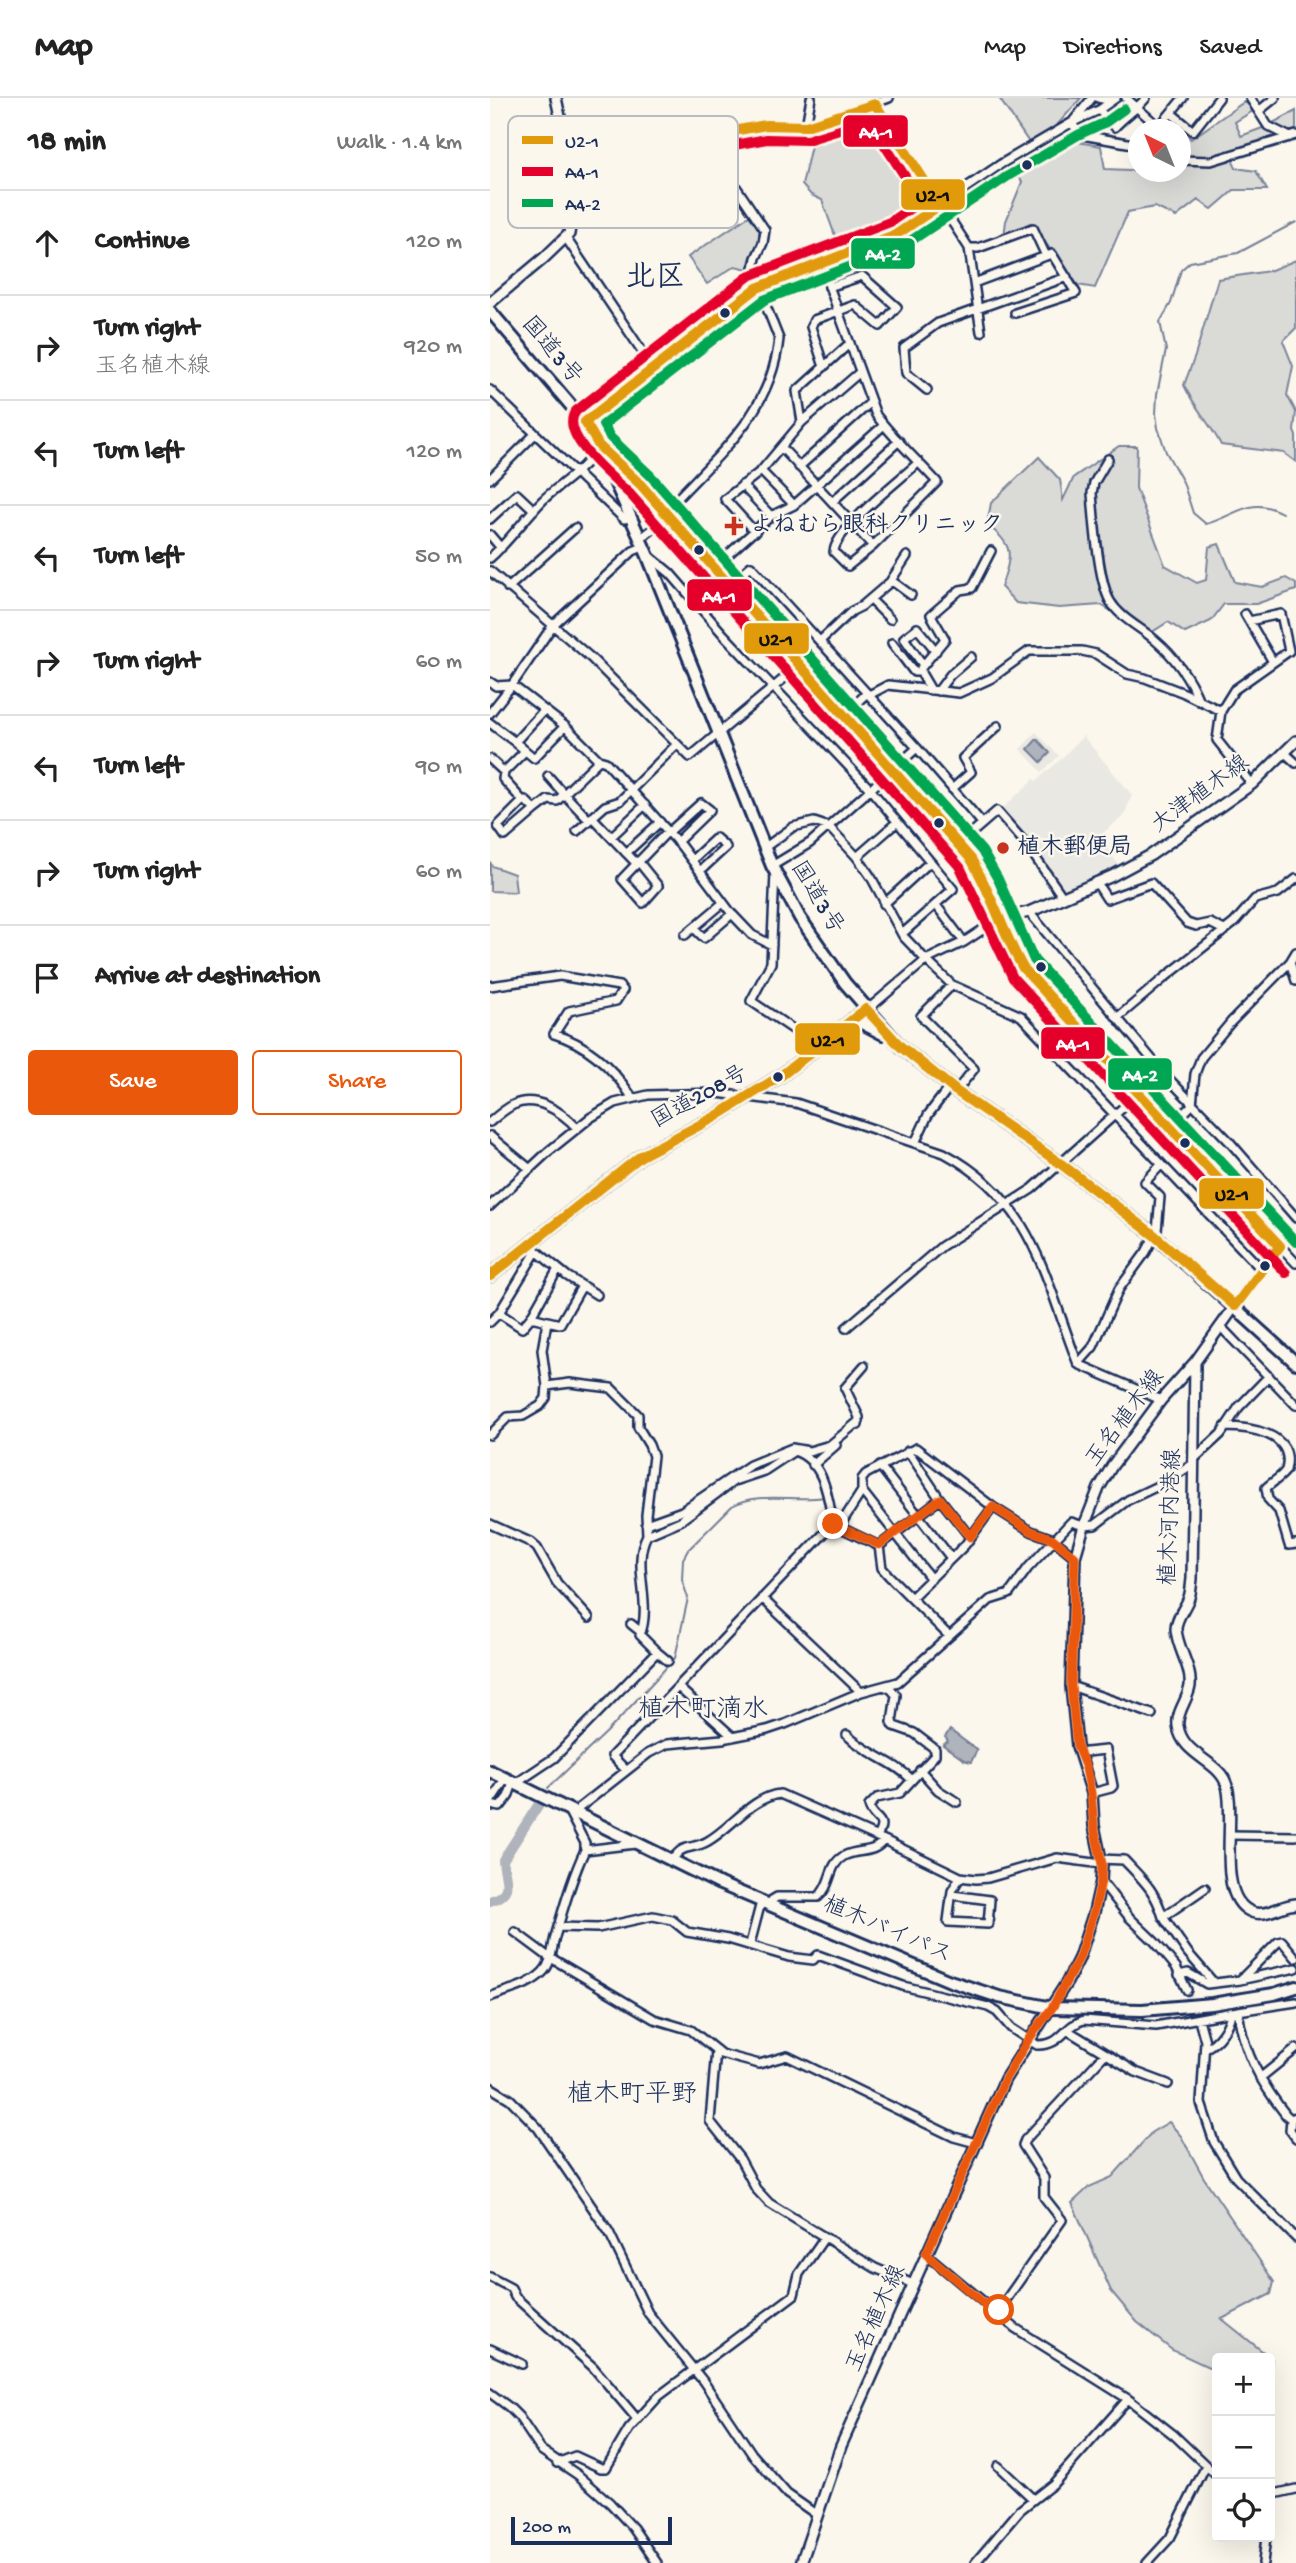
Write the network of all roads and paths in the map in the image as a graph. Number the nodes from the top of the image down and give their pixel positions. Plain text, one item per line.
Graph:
1 (556, 98) edge
2 (811, 98) edge
3 (889, 98) edge
4 (1092, 98) edge
5 (1098, 98) edge
6 (1126, 98) edge
7 (1146, 98) edge
8 (1183, 98) edge
9 (1219, 98) edge
10 (1250, 98) edge
11 (1275, 98) edge
12 (1114, 100) edge
13 (875, 104) junction
14 (1136, 109) junction
15 (1099, 110) junction
16 (1260, 110) junction
17 (1171, 113) junction
18 (560, 116) edge
19 (1071, 123) junction
20 (806, 126) junction
21 (738, 129) edge
22 (1293, 136) edge
23 (1128, 143) edge
24 (1191, 160) edge
25 (738, 189) edge
26 (940, 205) junction
27 (569, 228) edge
28 (566, 238) junction
29 (969, 248) junction
30 (1046, 256) junction
31 (821, 264) junction
32 (1067, 278) junction
33 (974, 283) junction
34 (829, 287) junction
35 (757, 288) junction
36 (490, 303) edge
37 (490, 311) edge
38 (838, 311) junction
39 (978, 311) junction
40 (1015, 313) dead end
41 (981, 332) dead end
42 (850, 343) junction
43 (824, 366) junction
44 (654, 369) junction
45 (860, 372) junction
46 (490, 390) edge
47 (927, 390) dead end
48 (871, 402) junction
49 (585, 422) junction
50 (803, 422) junction
51 (884, 425) junction
52 (535, 434) junction
53 (899, 441) junction
54 (599, 446) junction
55 (782, 448) junction
56 (1108, 458) dead end
57 (919, 462) junction
58 (799, 467) junction
59 (761, 471) junction
60 (576, 472) junction
61 (490, 479) edge
62 (640, 484) junction
63 (742, 485) junction
64 (816, 485) junction
65 (622, 495) junction
66 (832, 502) junction
67 (794, 505) junction
68 (534, 510) junction
69 (666, 515) junction
70 (771, 516) junction
71 (632, 517) junction
72 (490, 519) edge
73 (851, 523) junction
74 (575, 528) dead end
75 (755, 532) junction
76 (490, 536) edge
77 (873, 545) junction
78 (644, 547) junction
79 (501, 548) junction
80 (991, 551) dead end
81 (907, 556) dead end
82 (490, 558) edge
83 (713, 568) junction
84 (490, 571) edge
85 (892, 581) junction
86 (728, 585) junction
87 (508, 588) junction
88 (911, 595) dead end
89 (870, 599) junction
90 (890, 619) dead end
91 (552, 625) junction
92 (820, 641) junction
93 (892, 643) dead end
94 (936, 651) junction
95 (971, 657) dead end
96 (1273, 662) junction
97 (800, 665) junction
98 (922, 668) junction
99 (490, 682) edge
100 (512, 685) junction
101 (774, 686) junction
102 (935, 691) junction
103 (868, 694) junction
104 (1199, 701) junction
105 (544, 710) junction
106 (1221, 711) junction
107 (490, 713) edge
108 (844, 715) junction
109 (490, 723) edge
110 (565, 726) junction
111 (998, 726) dead end
112 (718, 734) junction
113 (1296, 741) edge
114 (515, 742) junction
115 (677, 744) junction
116 (917, 748) junction
117 (524, 752) junction
118 (1285, 753) junction
119 (490, 759) edge
120 (598, 760) junction
121 (1296, 763) edge
122 (894, 771) junction
123 (504, 772) junction
124 (548, 776) dead end
125 (1252, 784) junction
126 (952, 789) junction
127 (871, 790) junction
128 (631, 791) junction
129 (564, 794) junction
130 (523, 800) junction
131 (645, 806) junction
132 (535, 810) junction
133 (591, 818) junction
134 (660, 822) junction
135 (896, 823) junction
136 (982, 823) junction
137 (829, 827) junction
138 (577, 831) dead end
139 (669, 831) junction
140 (611, 836) junction
141 (677, 842) junction
142 (959, 844) junction
143 (764, 848) junction
144 (626, 853) junction
145 (857, 858) junction
146 (692, 860) junction
147 (637, 862) junction
148 (930, 862) junction
149 (774, 869) junction
150 (701, 872) junction
151 (1296, 879) edge
152 (1096, 882) junction
153 (1062, 896) junction
154 (723, 903) junction
155 (884, 904) junction
156 (936, 905) junction
157 (1029, 912) junction
158 (732, 914) junction
159 (999, 919) junction
160 (694, 928) junction
161 (1223, 930) junction
162 (902, 934) junction
163 (685, 935) dead end
164 (964, 942) junction
165 (772, 945) junction
166 (1296, 953) edge
167 (926, 960) junction
168 (1290, 962) junction
169 (1296, 981) edge
170 (952, 985) junction
171 (490, 986) edge
172 (866, 1009) junction
173 (1118, 1018) junction
174 (848, 1024) junction
175 (900, 1046) junction
176 (810, 1054) junction
177 (955, 1087) junction
178 (1138, 1094) junction
179 (749, 1096) junction
180 (632, 1097) junction
181 (1192, 1105) junction
182 (1114, 1116) junction
183 (490, 1122) edge
184 (577, 1128) junction
185 (1169, 1128) junction
186 (492, 1136) edge
187 (915, 1143) junction
188 (1061, 1164) junction
189 (1160, 1166) junction
190 (530, 1169) junction
191 (1009, 1205) junction
192 (490, 1206) edge
193 (1296, 1217) edge
194 (1154, 1235) junction
195 (1280, 1247) junction
196 (532, 1249) junction
197 (1296, 1251) edge
198 (1296, 1263) edge
199 (558, 1269) junction
200 (1263, 1271) junction
201 (491, 1273) edge
202 (582, 1286) junction
203 (597, 1295) dead end
204 (1235, 1306) junction
205 (499, 1313) junction
206 (531, 1317) junction
207 (490, 1322) edge
208 (547, 1322) junction
209 (1220, 1326) junction
210 (846, 1328) dead end
211 (1195, 1362) junction
212 (1296, 1363) edge
213 (1078, 1364) junction
214 (864, 1366) dead end
215 (1269, 1376) junction
216 (547, 1386) junction
217 (1161, 1400) junction
218 (1296, 1405) edge
219 (859, 1421) junction
220 (1225, 1427) junction
221 (490, 1435) edge
222 (908, 1451) junction
223 (1193, 1462) junction
224 (813, 1465) junction
225 (880, 1466) junction
226 (862, 1491) junction
227 (940, 1499) junction
228 (993, 1507) junction
229 (918, 1517) junction
230 (490, 1524) edge
231 (646, 1524) junction
232 (836, 1525) junction
233 (1084, 1525) junction
234 (647, 1535) junction
235 (895, 1535) junction
236 (970, 1537) junction
237 (1053, 1539) junction
238 (1296, 1544) edge
239 (879, 1545) junction
240 (1075, 1557) junction
241 (951, 1558) junction
242 (931, 1579) junction
243 (762, 1598) junction
244 (911, 1598) junction
245 (589, 1618) dead end
246 (631, 1624) dead end
247 (641, 1632) junction
248 (948, 1636) junction
249 (657, 1652) junction
250 (668, 1661) dead end
251 (881, 1685) junction
252 (1071, 1686) junction
253 (678, 1687) junction
254 (861, 1692) junction
255 (1152, 1714) dead end
256 (847, 1735) dead end
257 (733, 1737) junction
258 (1086, 1752) dead end
259 (626, 1770) junction
260 (920, 1770) junction
261 (490, 1771) edge
262 (506, 1778) junction
263 (912, 1780) junction
264 (518, 1783) junction
265 (493, 1791) edge
266 (1091, 1793) junction
267 (957, 1802) dead end
268 (490, 1804) edge
269 (573, 1811) junction
270 (1230, 1835) junction
271 (1296, 1836) edge
272 (881, 1838) junction
273 (635, 1844) junction
274 (585, 1850) junction
275 (672, 1861) junction
276 (1101, 1861) junction
277 (960, 1877) junction
278 (1101, 1881) junction
279 (1205, 1888) dead end
280 (952, 1895) junction
281 (765, 1903) junction
282 (1296, 1904) edge
283 (1163, 1917) junction
284 (558, 1927) junction
285 (515, 1932) dead end
286 (750, 1944) junction
287 (551, 1958) junction
288 (1296, 1958) edge
289 (1296, 1968) edge
290 (1180, 1975) junction
291 (1240, 1980) junction
292 (1214, 1983) junction
293 (1296, 1987) edge
294 (1187, 1990) tunnel mouth
295 (490, 1997) edge
296 (1296, 2002) edge
297 (1052, 2008) junction
298 (1235, 2012) junction
299 (1200, 2023) tunnel mouth
300 (1067, 2029) junction
301 (1028, 2040) junction
302 (1205, 2048) junction
303 (1296, 2049) edge
304 (716, 2050) junction
305 (1105, 2054) junction
306 (1260, 2078) junction
307 (1168, 2084) dead end
308 (490, 2087) edge
309 (1294, 2118) edge
310 (1296, 2138) edge
311 (976, 2143) junction
312 (824, 2238) junction
313 (1296, 2238) edge
314 (926, 2254) junction
315 (490, 2277) edge
316 (913, 2284) junction
317 (996, 2314) junction
318 (490, 2349) edge
319 (522, 2364) dead end
320 (694, 2370) junction
321 (490, 2393) edge
322 (1128, 2399) junction
323 (637, 2419) junction
324 (557, 2463) junction
325 (998, 2466) dead end
326 (1206, 2466) junction
327 (1212, 2471) edge
328 (1296, 2489) edge
329 (1275, 2494) edge
330 (1033, 2499) junction
331 (817, 2515) junction
332 (1266, 2542) edge
333 (657, 2563) edge
334 (801, 2563) edge
335 (975, 2563) edge
336 (1147, 2563) edge
337 (1264, 2563) edge

1 - 18 main road
2 - 20 street
3 - 13 street
4 - 19 street
5 - 12 street
6 - 14 street
7 - 14 street
8 - 17 street
9 - 17 street
10 - 16 street
11 - 16 street
12 - 15 street
13 - 20 street
13 - 26 street
14 - 15 street
14 - 17 street
15 - 19 street
16 - 22 street
19 - 23 street
19 - 26 street
20 - 21 street
22 - 24 street
25 - 35 street
26 - 29 street
26 - 31 street
27 - 28 main road
28 - 36 main road
28 - 44 street
29 - 30 street
29 - 33 street
30 - 32 street
30 - 33 street
31 - 34 street
31 - 35 street
32 - 39 street
32 - 40 street
33 - 39 street
34 - 38 street
34 - 38 street
35 - 44 street
35 - 69 street
37 - 49 highway, 国道3号
38 - 42 street
38 - 43 street
39 - 41 street
39 - 47 street
42 - 43 street
42 - 45 street
43 - 50 street
44 - 49 street
45 - 48 street
45 - 50 street
46 - 52 street
48 - 51 street
48 - 58 street
49 - 54 highway, 国道3号
50 - 55 street
51 - 53 street
51 - 64 street
52 - 60 street
52 - 61 street
53 - 57 street
53 - 66 street
54 - 60 street
54 - 62 main road
54 - 65 highway, 国道3号
55 - 58 street
55 - 59 street
56 - 104 street
57 - 73 street
57 - 77 street
58 - 64 street
59 - 63 street
59 - 67 street
60 - 68 street
60 - 71 street
62 - 65 street
62 - 69 main road
63 - 70 street
63 - 75 street
64 - 66 street
64 - 67 street
65 - 71 highway, 国道3号
66 - 73 street
67 - 70 street
68 - 72 street
68 - 79 street
69 - 78 street
69 - 83 main road
70 - 75 street
71 - 78 highway, 国道3号
73 - 77 street
73 - 77 street
74 - 87 street
75 - 83 street
76 - 79 street
78 - 91 street
78 - 101 street
78 - 112 highway, 国道3号
79 - 82 street
80 - 94 street
81 - 85 street
83 - 86 main road
84 - 87 street
85 - 88 street
85 - 89 street
86 - 92 street
86 - 97 main road
87 - 91 street
89 - 90 street
89 - 92 street
91 - 100 street
91 - 115 street
92 - 103 street
93 - 98 street
94 - 98 street
94 - 98 street
95 - 102 street
96 - 96 street
96 - 106 street
97 - 101 street
97 - 108 main road
98 - 102 street
99 - 100 street
100 - 105 street
100 - 107 street
101 - 112 street
101 - 127 street
102 - 103 street
102 - 104 street
103 - 108 street
103 - 116 street
104 - 106 street
105 - 110 street
105 - 114 street
106 - 125 street
108 - 122 main road
109 - 114 street
110 - 117 street
110 - 120 street
111 - 126 street
112 - 115 street
112 - 143 highway, 国道3号
113 - 118 main road, 大津植木線
114 - 117 street
115 - 128 street
116 - 122 street
116 - 126 street
117 - 123 street
118 - 121 street
118 - 125 main road, 大津植木線
119 - 123 street
120 - 128 street
120 - 129 street
122 - 127 street
122 - 142 main road
123 - 130 street
124 - 129 street
125 - 152 main road, 大津植木線
126 - 136 street
127 - 135 street
127 - 137 street
128 - 131 street
128 - 133 street
129 - 132 street
129 - 133 street
130 - 132 street
130 - 132 street
131 - 134 street
131 - 140 street
133 - 138 street
133 - 140 street
134 - 139 street
134 - 144 street
135 - 145 street
135 - 148 street
136 - 142 street
136 - 153 street
137 - 143 street
137 - 145 street
137 - 149 street
139 - 141 street
139 - 141 street
139 - 147 street
140 - 144 street
141 - 146 street
142 - 159 main road
143 - 149 highway, 国道3号
144 - 147 street
145 - 155 street
146 - 150 street
146 - 150 street
147 - 147 street
148 - 155 street
148 - 156 street
149 - 165 street
149 - 172 highway, 国道3号
150 - 154 street
151 - 161 street
152 - 153 main road, 大津植木線
152 - 161 street
153 - 157 main road, 大津植木線
154 - 158 street
154 - 160 street
155 - 162 street
156 - 162 street
156 - 164 street
157 - 159 main road, 大津植木線
157 - 173 street
158 - 160 street
158 - 165 street
159 - 164 street
159 - 178 street
160 - 163 street
161 - 173 street
162 - 167 street
164 - 167 street
165 - 176 street
166 - 168 street
167 - 170 street
167 - 172 street
168 - 169 street
168 - 181 street
170 - 177 street
170 - 182 street
171 - 180 street
172 - 174 highway, 国道208号
172 - 175 highway, 国道3号
172 - 177 street
173 - 181 street
174 - 175 highway
174 - 176 highway, 国道208号
175 - 177 highway, 国道3号
176 - 179 highway, 国道208号
177 - 187 street
177 - 188 highway, 国道3号
178 - 182 street
178 - 185 street
179 - 180 street
179 - 187 street
179 - 196 highway, 国道208号
180 - 184 street
181 - 185 street
181 - 193 street
182 - 188 street
182 - 189 street
183 - 184 street
184 - 190 street
185 - 195 street
186 - 190 street
187 - 191 street
188 - 191 street
188 - 194 highway, 国道3号
189 - 194 street
189 - 200 street
190 - 192 street
191 - 210 street
191 - 213 street
194 - 204 highway, 国道3号
194 - 213 street
195 - 197 street
195 - 198 street
195 - 200 street
196 - 199 street
196 - 201 highway, 国道208号
196 - 205 street
199 - 202 street
199 - 206 street
200 - 204 street
202 - 203 street
202 - 208 street
204 - 209 main road
204 - 212 highway, 国道3号
205 - 206 street
205 - 207 street
206 - 208 street
208 - 216 street
209 - 211 main road
209 - 215 street
211 - 217 main road, 玉名植木線
211 - 223 main road, 植木河内港線
213 - 217 street
214 - 219 street
215 - 218 street
215 - 220 street
216 - 221 street
216 - 231 street
217 - 233 main road, 玉名植木線
219 - 224 street
219 - 231 street
220 - 223 street
220 - 238 street
222 - 225 street
222 - 227 street
222 - 228 street
223 - 233 street
223 - 270 main road, 植木河内港線
224 - 232 street
224 - 234 street
225 - 226 street
225 - 229 street
226 - 232 street
226 - 235 street
227 - 229 street
227 - 236 street
228 - 236 street
228 - 237 street
229 - 235 street
229 - 241 street
230 - 245 street
231 - 234 street
232 - 239 street
232 - 243 street
233 - 237 street
233 - 240 main road, 玉名植木線
234 - 247 street
235 - 239 street
235 - 242 street
236 - 241 street
237 - 240 street
237 - 248 street
239 - 244 street
240 - 252 main road, 玉名植木線
241 - 242 street
242 - 244 street
243 - 253 street
243 - 254 street
244 - 248 street
246 - 247 street
247 - 249 street
248 - 251 street
249 - 250 street
249 - 264 street
251 - 254 street
251 - 260 street
252 - 255 street
252 - 266 main road, 玉名植木線
253 - 257 street
253 - 259 street
254 - 257 street
256 - 263 street
257 - 259 street
258 - 266 street
259 - 269 street
260 - 263 street
260 - 267 street
261 - 262 highway, 植木バイパス
262 - 264 highway, 植木バイパス
262 - 265 street
263 - 272 street
264 - 268 street
264 - 269 highway, 植木バイパス
265 - 268 street
266 - 276 main road, 玉名植木線
269 - 273 highway, 植木バイパス
269 - 274 street
270 - 271 street
270 - 282 main road, 植木河内港線
272 - 275 street
272 - 277 street
272 - 281 street
273 - 274 street
273 - 275 highway, 植木バイパス
274 - 284 street
275 - 281 highway, 植木バイパス
276 - 277 street
276 - 278 main road, 玉名植木線
276 - 283 street
277 - 280 street
278 - 290 street
278 - 297 main road, 玉名植木線
279 - 283 street
280 - 280 street
281 - 286 street
281 - 297 highway, 植木バイパス
283 - 292 street
284 - 286 street
284 - 287 street
285 - 287 street
286 - 301 street
287 - 295 street
287 - 304 street
288 - 291 street
289 - 291 street
290 - 292 street
290 - 294 street
291 - 292 street
293 - 297 highway, 植木バイパス
296 - 298 street
297 - 301 main road, 玉名植木線
298 - 300 street
298 - 302 street
298 - 306 street
299 - 302 street
300 - 301 street
300 - 305 street
301 - 311 main road, 玉名植木線
302 - 313 street
303 - 306 street
304 - 311 street
304 - 312 street
305 - 307 street
305 - 317 street
306 - 309 street
308 - 320 street
309 - 310 street
311 - 314 main road, 玉名植木線
312 - 316 street
312 - 320 street
314 - 316 main road, 玉名植木線
314 - 317 street
315 - 323 street
316 - 331 main road, 玉名植木線
317 - 322 street
318 - 319 street
320 - 323 street
320 - 331 street
321 - 324 street
322 - 326 street
322 - 330 street
323 - 324 street
324 - 333 street
325 - 330 street
326 - 327 street
326 - 336 street
328 - 329 street
330 - 335 street
331 - 334 main road, 玉名植木線
332 - 337 street

